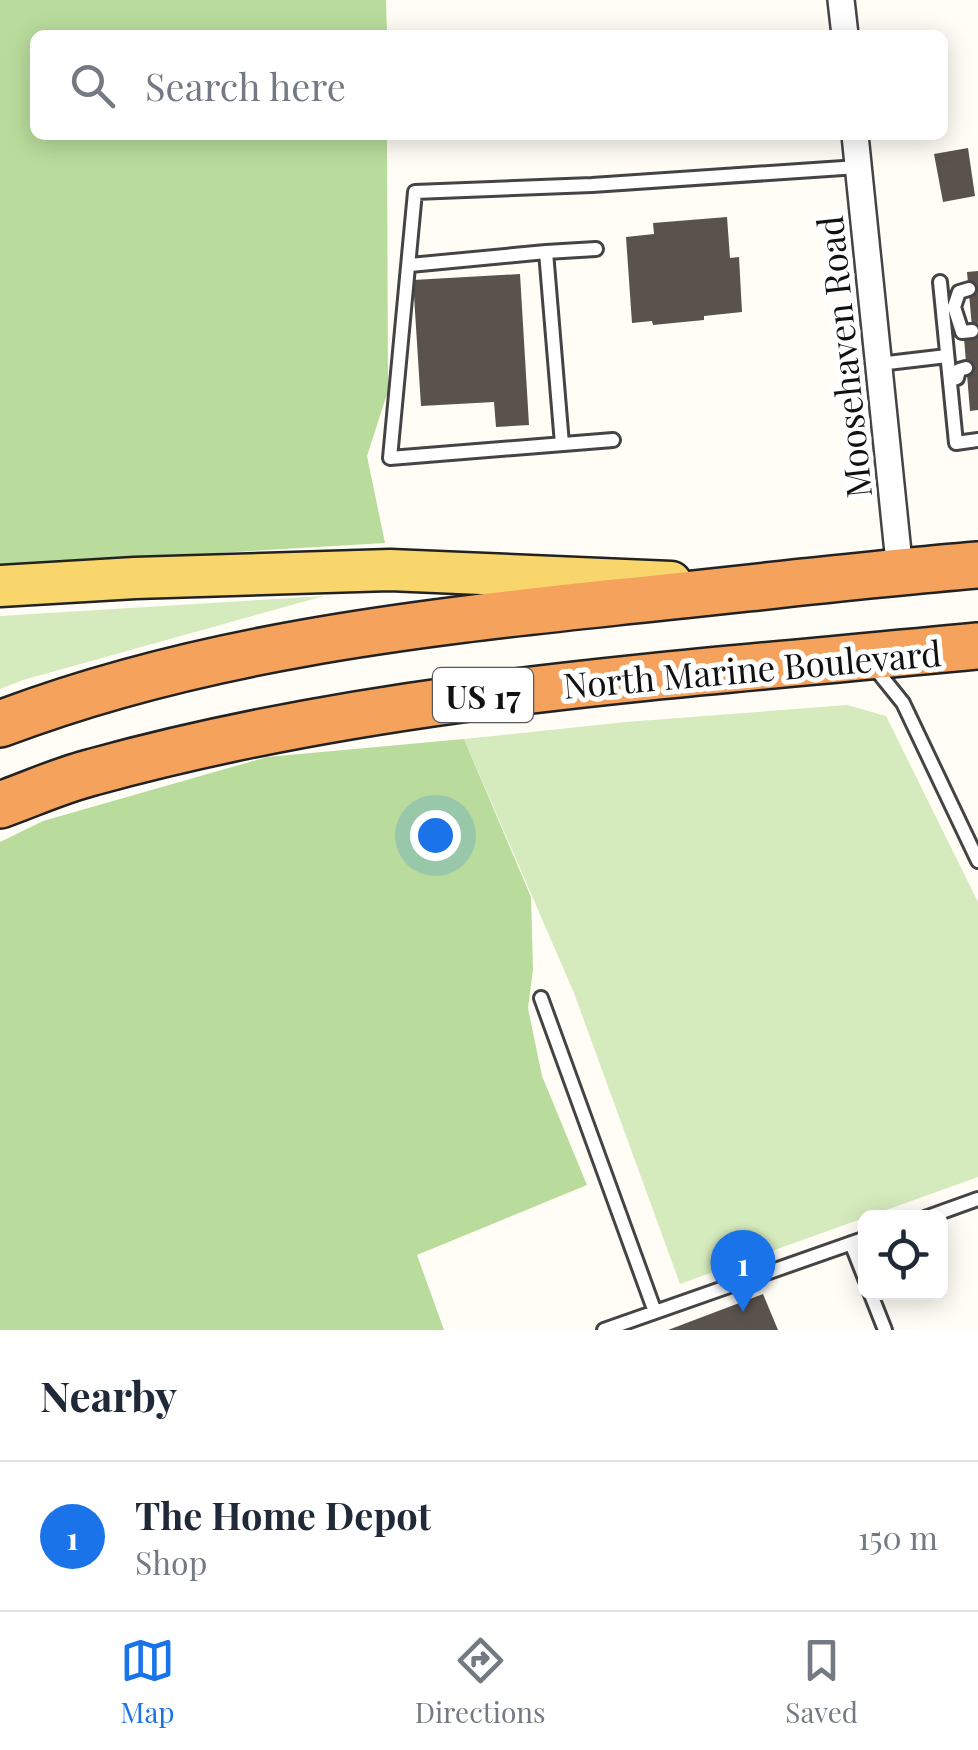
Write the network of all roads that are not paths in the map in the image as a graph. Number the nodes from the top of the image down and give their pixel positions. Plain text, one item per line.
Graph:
1 (842, 0) edge
2 (845, 30) edge
3 (855, 140) edge
4 (858, 166) junction
5 (596, 249) dead end
6 (546, 252) junction
7 (410, 265) junction
8 (940, 282) dead end
9 (968, 289) dead end
10 (948, 308) junction
11 (947, 356) junction
12 (879, 364) junction
13 (613, 440) dead end
14 (978, 440) edge
15 (562, 444) junction
16 (978, 565) edge
17 (900, 572) junction
18 (0, 586) edge
19 (770, 586) junction
20 (978, 646) edge
21 (867, 657) junction
22 (0, 724) edge
23 (0, 806) edge
24 (978, 861) edge
25 (541, 998) dead end
26 (978, 1199) edge
27 (947, 1210) edge
28 (858, 1241) edge
29 (850, 1244) junction
30 (858, 1263) edge
31 (873, 1300) edge
32 (656, 1312) junction
33 (604, 1330) edge
34 (884, 1330) edge

1 - 2 street
3 - 4 street, Moosehaven Road
4 - 7 lane
4 - 12 street, Moosehaven Road
5 - 6 lane
6 - 7 lane
6 - 15 lane
7 - 15 lane
8 - 10 lane
9 - 10 lane
10 - 10 lane
10 - 11 lane
11 - 12 lane
11 - 14 lane
12 - 17 street, Moosehaven Road
13 - 15 lane
16 - 17 highway, US 17
17 - 19 highway, US 17
18 - 19 main road
19 - 22 highway, US 17
20 - 21 highway, North Marine Boulevard / US 17
21 - 23 highway, North Marine Boulevard / US 17
21 - 24 lane
25 - 32 lane
26 - 27 lane
28 - 29 lane
29 - 30 lane
29 - 32 lane
31 - 34 lane
32 - 33 lane

